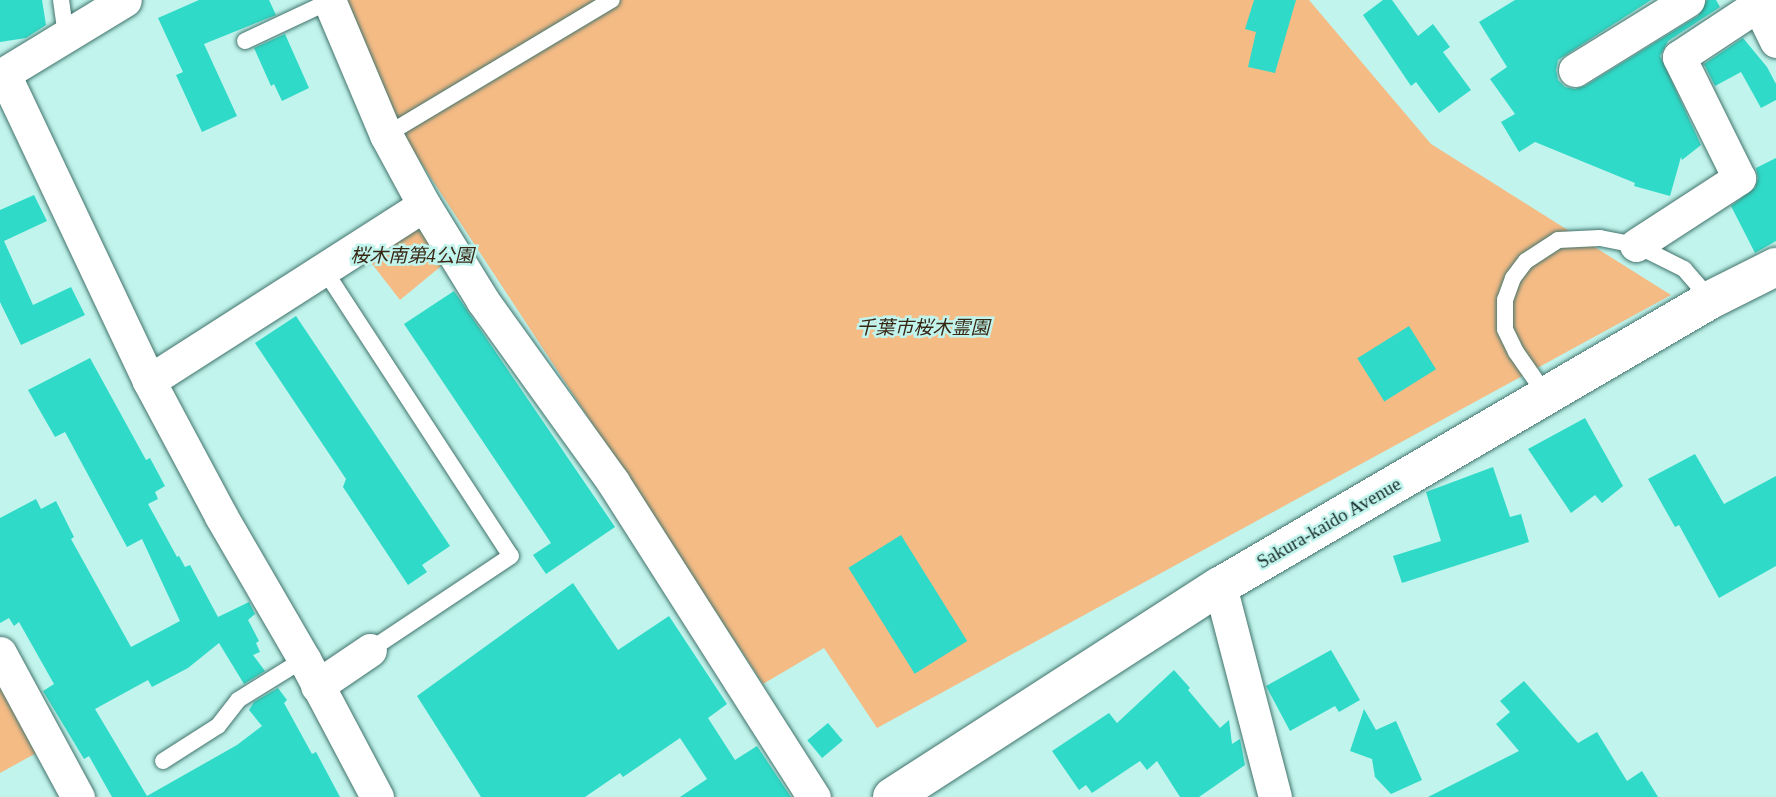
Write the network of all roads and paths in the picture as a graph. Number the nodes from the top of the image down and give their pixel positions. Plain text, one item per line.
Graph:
1 (61, 0) edge
2 (125, 0) edge
3 (612, 0) edge
4 (1688, 0) edge
5 (329, 1) edge
6 (1761, 2) edge
7 (1711, 35) junction
8 (66, 36) junction
9 (245, 41) dead end
10 (1776, 41) edge
11 (1574, 70) dead end
12 (2, 75) edge
13 (386, 135) junction
14 (424, 205) junction
15 (1636, 245) junction
16 (1776, 267) edge
17 (325, 271) junction
18 (1710, 300) junction
19 (149, 382) junction
20 (1548, 397) junction
21 (1220, 586) junction
22 (370, 650) joint
23 (0, 653) edge
24 (311, 673) junction
25 (163, 761) dead end
26 (78, 797) edge
27 (377, 797) edge
28 (814, 797) edge
29 (892, 797) edge
30 (1275, 797) edge

1 - 8 lane
2 - 8 street
3 - 13 lane
4 - 7 street
4 - 11 street
5 - 9 lane
5 - 13 street
6 - 7 street
6 - 10 street
7 - 15 street
8 - 12 street
12 - 19 street
13 - 14 street
14 - 17 street
14 - 28 street
15 - 18 lane
15 - 20 lane
16 - 18 highway, Sakura-kaido Avenue
17 - 19 street
17 - 22 lane
18 - 20 highway, Sakura-kaido Avenue
19 - 24 street
20 - 21 highway, Sakura-kaido Avenue
21 - 29 highway, Sakura-kaido Avenue
21 - 30 street
22 - 24 street
23 - 26 street
24 - 25 lane
24 - 27 street

